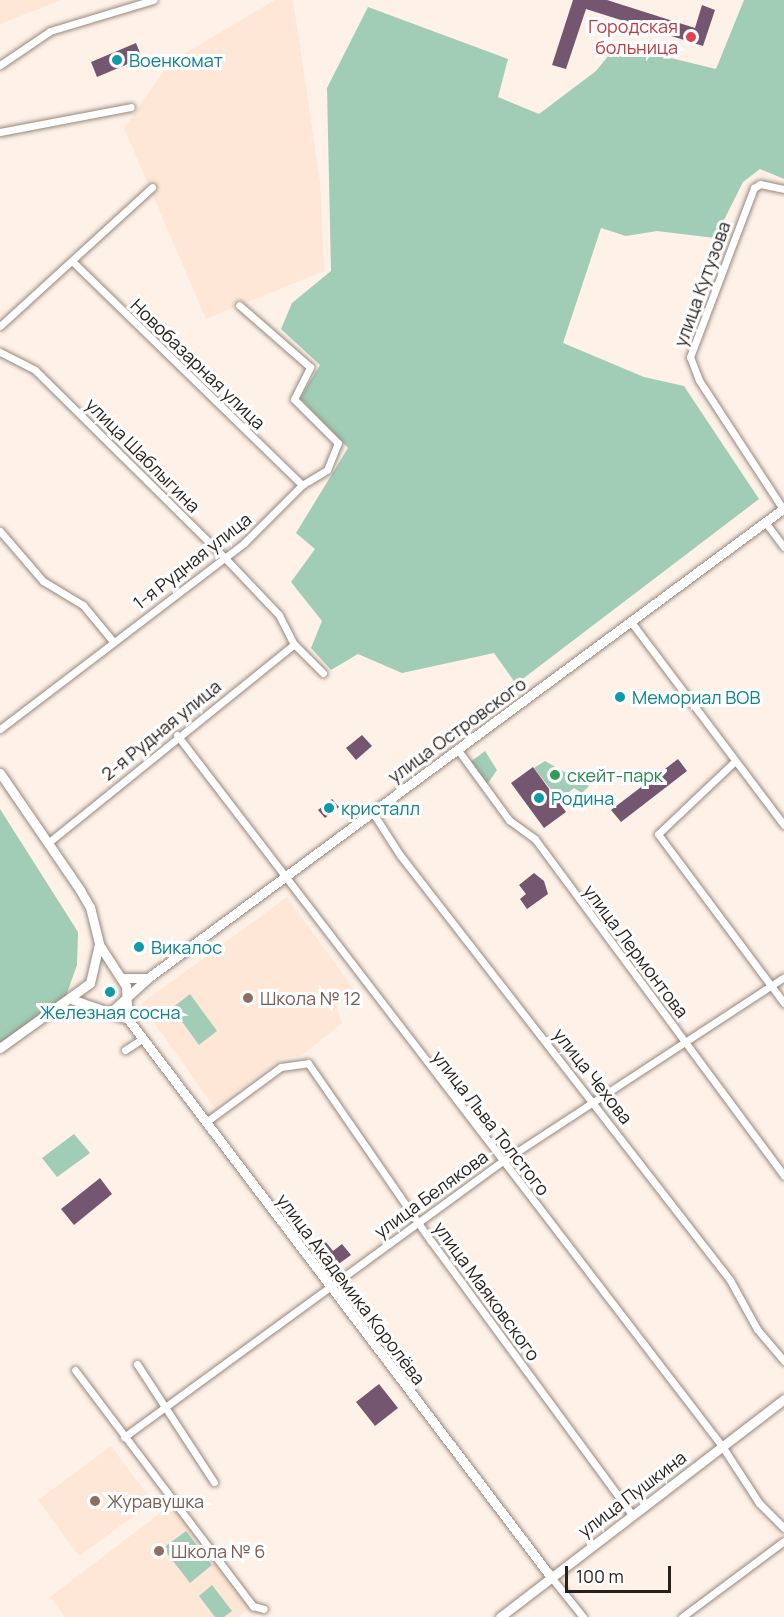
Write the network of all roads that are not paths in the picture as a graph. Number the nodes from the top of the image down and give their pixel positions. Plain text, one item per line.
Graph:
1 (153, 0) edge
2 (0, 65) edge
3 (131, 107) dead end
4 (0, 132) edge
5 (152, 188) dead end
6 (784, 189) edge
7 (74, 264) junction
8 (239, 305) dead end
9 (0, 326) edge
10 (0, 352) edge
11 (302, 485) junction
12 (784, 508) edge
13 (765, 522) junction
14 (0, 531) edge
15 (784, 547) edge
16 (225, 557) junction
17 (632, 622) junction
18 (112, 640) junction
19 (294, 644) junction
20 (323, 673) dead end
21 (0, 729) edge
22 (177, 735) junction
23 (458, 750) junction
24 (735, 761) junction
25 (0, 773) edge
26 (373, 813) junction
27 (784, 825) edge
28 (49, 842) junction
29 (287, 876) junction
30 (99, 944) junction
31 (118, 976) junction
32 (784, 977) edge
33 (148, 978) junction
34 (93, 979) junction
35 (772, 986) junction
36 (126, 997) junction
37 (71, 999) junction
38 (91, 1003) junction
39 (784, 1003) edge
40 (112, 1011) junction
41 (128, 1019) junction
42 (142, 1039) junction
43 (687, 1044) junction
44 (0, 1048) edge
45 (125, 1050) dead end
46 (595, 1102) junction
47 (206, 1122) junction
48 (503, 1161) junction
49 (784, 1176) edge
50 (419, 1221) junction
51 (330, 1287) junction
52 (784, 1362) edge
53 (137, 1364) dead end
54 (75, 1370) dead end
55 (784, 1399) edge
56 (164, 1408) junction
57 (124, 1437) junction
58 (722, 1446) junction
59 (214, 1482) dead end
60 (632, 1515) junction
61 (784, 1528) edge
62 (784, 1540) edge
63 (551, 1577) junction
64 (264, 1609) dead end
65 (500, 1617) edge
66 (583, 1617) edge
67 (682, 1617) edge

1 - 2 street
3 - 4 street
5 - 7 street
6 - 12 street, улица Кутузова
7 - 9 street
7 - 11 street, Новобазарная улица
8 - 11 street, 1-я Рудная улица
10 - 16 street, улица Шаблыгина
11 - 16 street, 1-я Рудная улица
12 - 13 street, улица Островского
13 - 15 street
13 - 17 street, улица Островского
14 - 18 street
16 - 18 street, 1-я Рудная улица
16 - 19 street, улица Шаблыгина
17 - 23 street, улица Островского
17 - 24 street
18 - 21 street, 1-я Рудная улица
19 - 20 street, улица Шаблыгина
19 - 22 street, 2-я Рудная улица
22 - 28 street, 2-я Рудная улица
22 - 29 street, улица Льва Толстого
23 - 26 street, улица Островского
23 - 43 street, улица Лермонтова
24 - 27 street
24 - 35 street
25 - 28 street
26 - 29 street, улица Островского
26 - 46 street, улица Чехова
28 - 30 street
29 - 33 street, улица Островского
29 - 48 street, улица Льва Толстого
30 - 31 street
30 - 34 street
31 - 33 street
31 - 34 street
31 - 36 street
32 - 35 street, улица Белякова
33 - 36 street, улица Островского
34 - 37 street
34 - 38 street
35 - 39 street
35 - 43 street, улица Белякова
36 - 40 street
36 - 41 street
37 - 38 street
37 - 44 street
38 - 40 street
40 - 41 street
41 - 42 street, улица Академика Королёва
42 - 45 street
42 - 47 street, улица Академика Королёва
43 - 46 street, улица Белякова
43 - 49 street, улица Лермонтова
46 - 48 street, улица Белякова
46 - 52 street, улица Чехова
47 - 50 street, улица Маяковского
47 - 51 street, улица Академика Королёва
48 - 50 street, улица Белякова
48 - 58 street, улица Льва Толстого
50 - 51 street, улица Белякова
50 - 60 street, улица Маяковского
51 - 56 street, улица Белякова
51 - 63 street, улица Академика Королёва
53 - 56 street
54 - 57 street
55 - 58 street, улица Пушкина
56 - 57 street, улица Белякова
56 - 59 street
57 - 64 street
58 - 60 street, улица Пушкина
58 - 61 street, улица Льва Толстого
60 - 63 street, улица Пушкина
62 - 67 street
63 - 65 street, улица Пушкина
63 - 66 street

